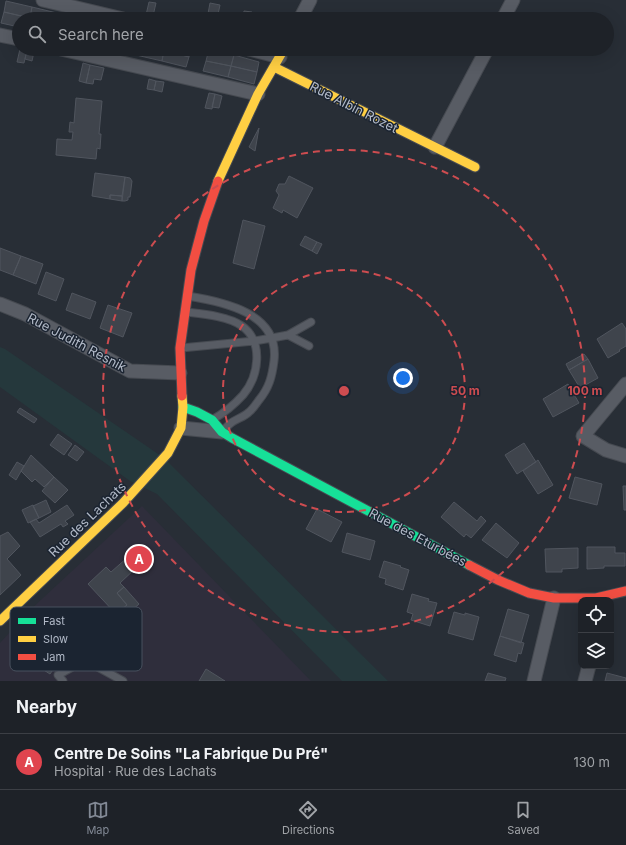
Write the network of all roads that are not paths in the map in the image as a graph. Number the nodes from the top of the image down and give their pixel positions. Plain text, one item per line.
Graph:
1 (43, 0) edge
2 (310, 0) edge
3 (513, 0) edge
4 (94, 12) edge
5 (304, 12) edge
6 (507, 12) edge
7 (0, 35) edge
8 (12, 38) edge
9 (91, 56) edge
10 (483, 56) edge
11 (280, 57) edge
12 (258, 94) junction
13 (434, 147) junction
14 (475, 167) dead end
15 (188, 296) junction
16 (0, 304) edge
17 (185, 312) junction
18 (311, 322) dead end
19 (288, 335) junction
20 (272, 338) junction
21 (254, 341) junction
22 (309, 346) dead end
23 (180, 348) junction
24 (180, 373) junction
25 (626, 384) edge
26 (183, 407) junction
27 (212, 420) junction
28 (181, 428) junction
29 (222, 432) junction
30 (626, 456) edge
31 (626, 591) edge
32 (609, 597) edge
33 (554, 598) junction
34 (578, 598) edge
35 (15, 607) edge
36 (10, 611) edge
37 (0, 621) edge
38 (589, 669) edge
39 (65, 671) edge
40 (105, 671) edge
41 (63, 681) edge
42 (123, 681) edge
43 (534, 681) edge
44 (585, 681) edge

1 - 4 street
2 - 5 street
3 - 6 street
7 - 8 street
9 - 12 street
10 - 13 street
11 - 12 street
11 - 13 street, Rue Albin Rozet
12 - 15 street
13 - 14 street, Rue Albin Rozet
15 - 17 street
15 - 20 lane
16 - 24 street, Rue Judith Resnik
17 - 21 lane
17 - 23 street
18 - 19 lane
19 - 20 lane
19 - 22 lane
20 - 21 lane
20 - 29 lane
21 - 23 lane
21 - 27 lane
23 - 24 street
24 - 26 street
25 - 30 street
26 - 27 street, Rue des Eturbées
26 - 28 street
27 - 29 street, Rue des Eturbées
28 - 29 street, Rue des Eturbées
28 - 35 street, Rue des Lachats
29 - 33 street, Rue des Eturbées
31 - 32 street, Rue des Eturbées
33 - 34 street, Rue des Eturbées
33 - 43 street
36 - 37 street, Rue des Lachats
38 - 44 street
39 - 41 lane
40 - 42 lane

